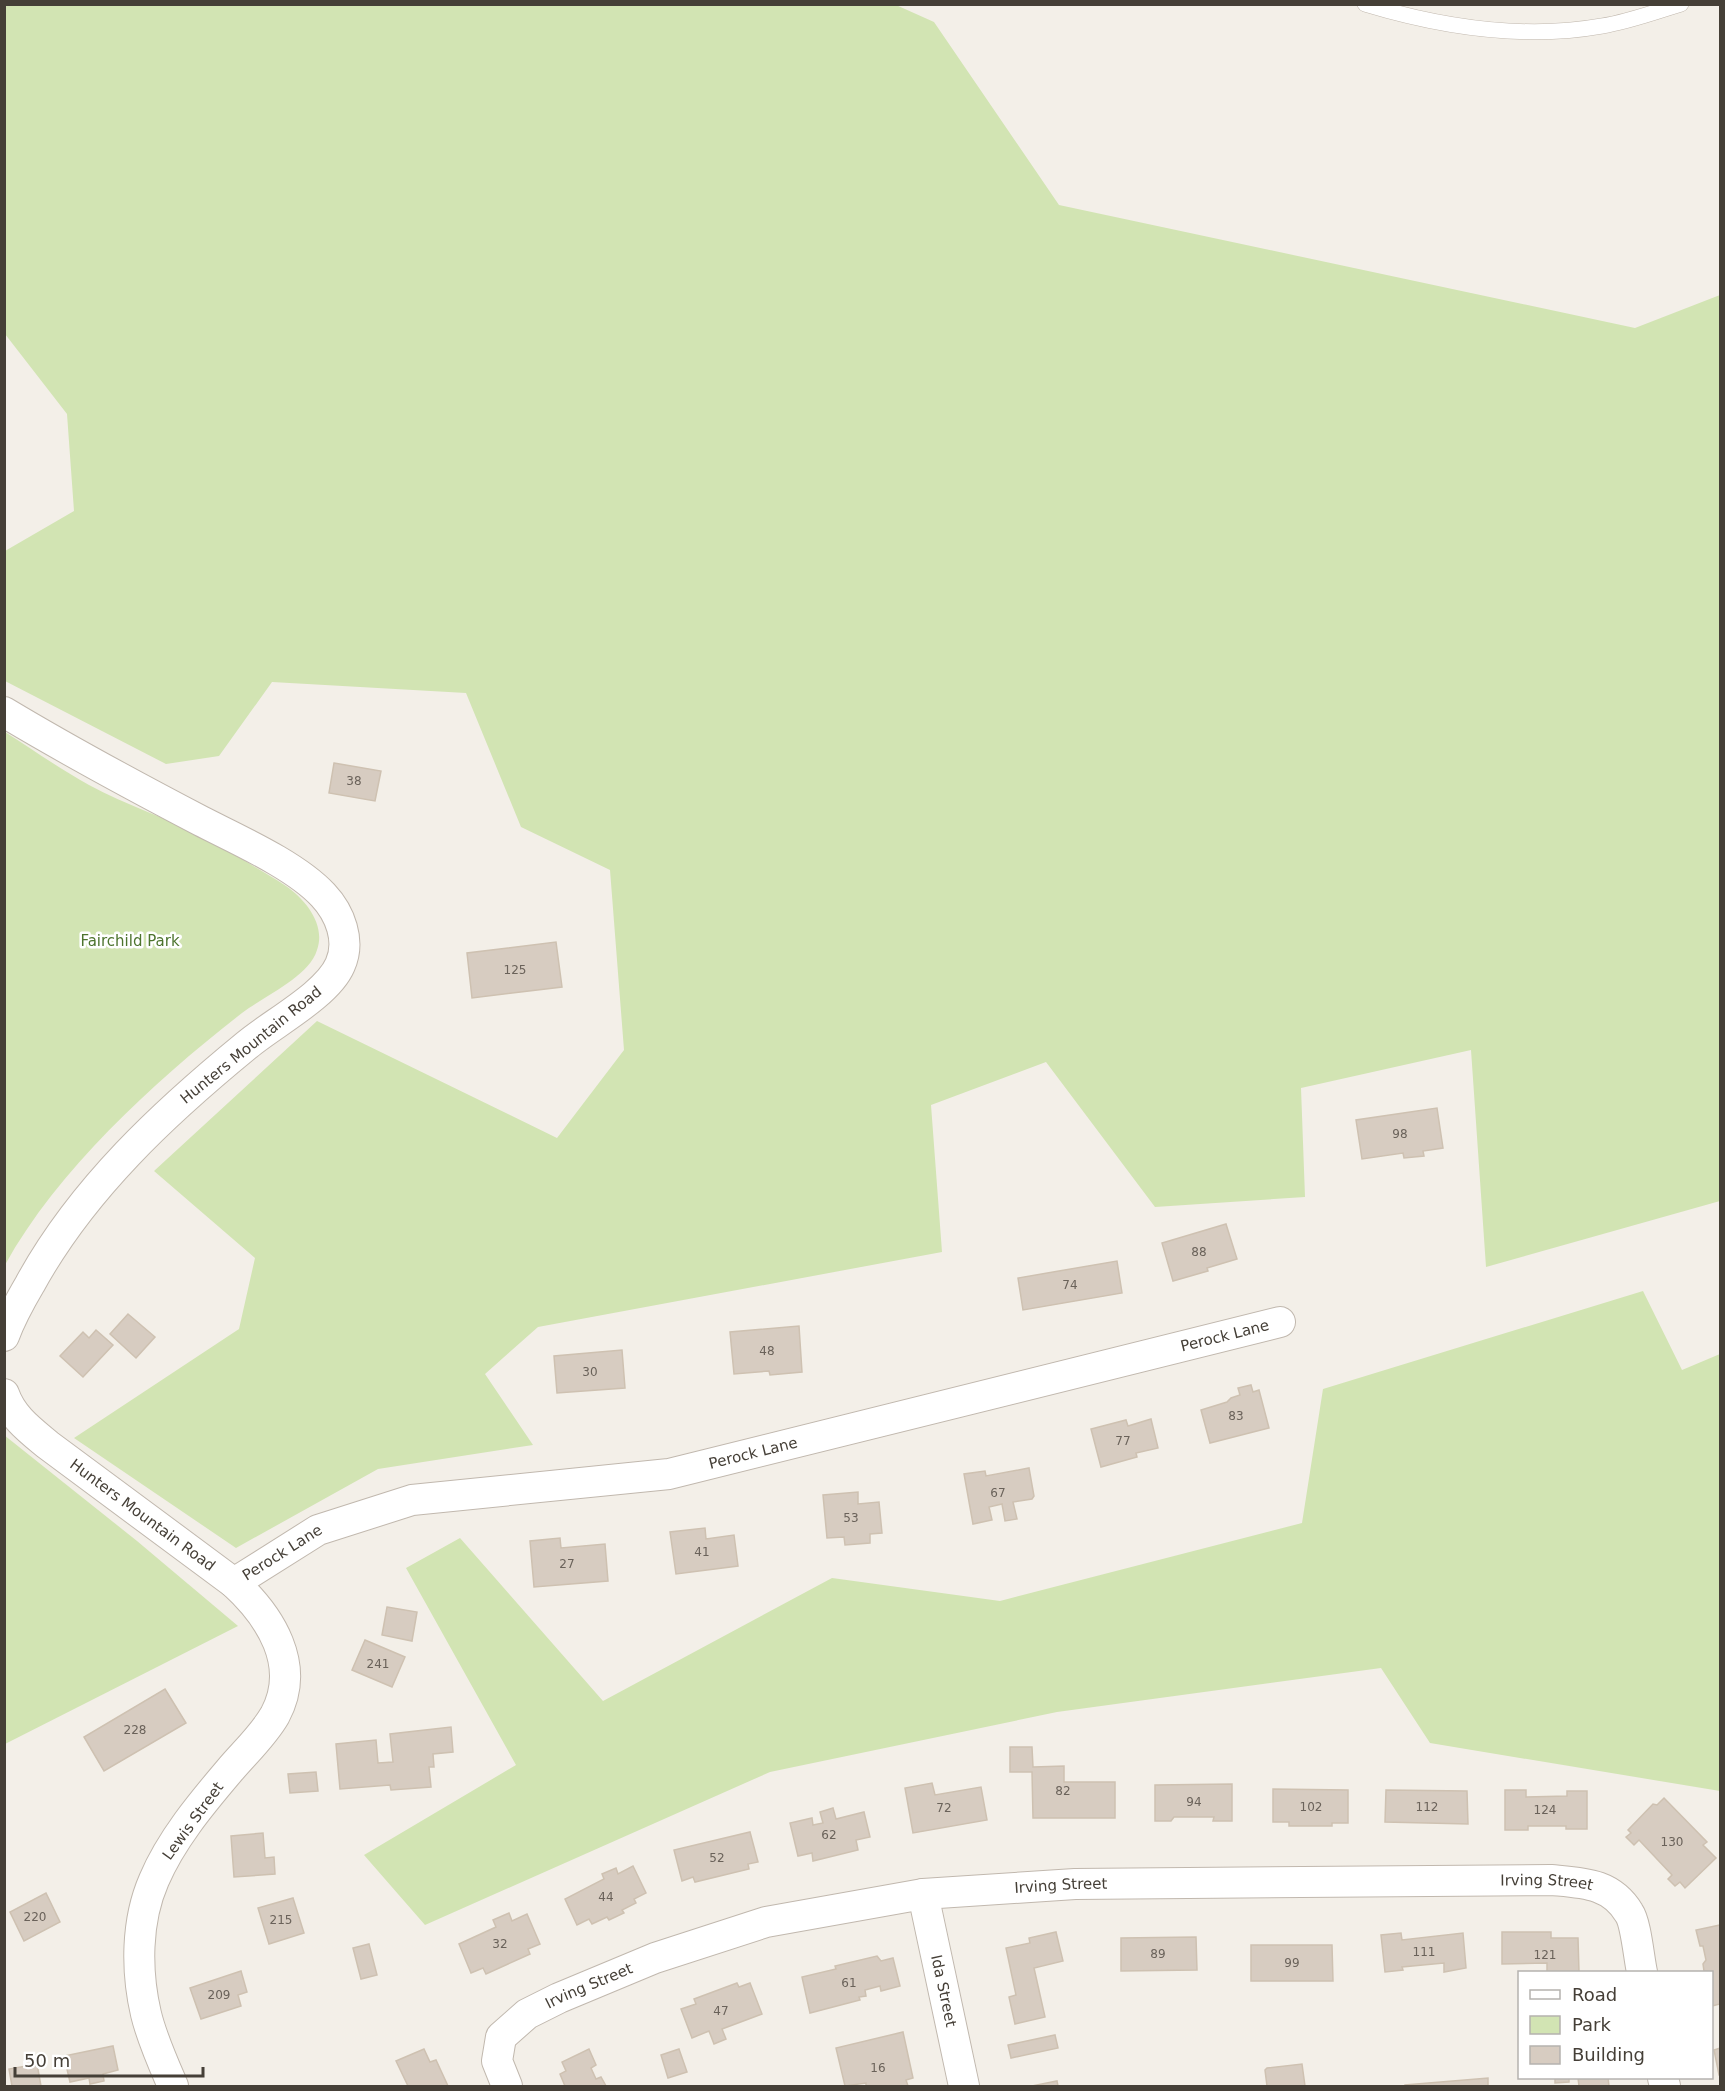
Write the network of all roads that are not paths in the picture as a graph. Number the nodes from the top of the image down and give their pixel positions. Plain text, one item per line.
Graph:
1 (1365, 4) edge
2 (1682, 4) edge
3 (4, 712) edge
4 (1280, 1322) dead end
5 (4, 1336) edge
6 (4, 1394) edge
7 (234, 1583) junction
8 (924, 1894) junction
9 (1642, 1971) edge
10 (173, 2086) edge
11 (507, 2086) edge
12 (964, 2086) edge

1 - 2 lane
3 - 5 street, Hunters Mountain Road
4 - 7 street, Perock Lane
6 - 7 street, Hunters Mountain Road
7 - 10 street, Lewis Street
8 - 9 street, Irving Street
8 - 11 street, Irving Street
8 - 12 street, Ida Street

